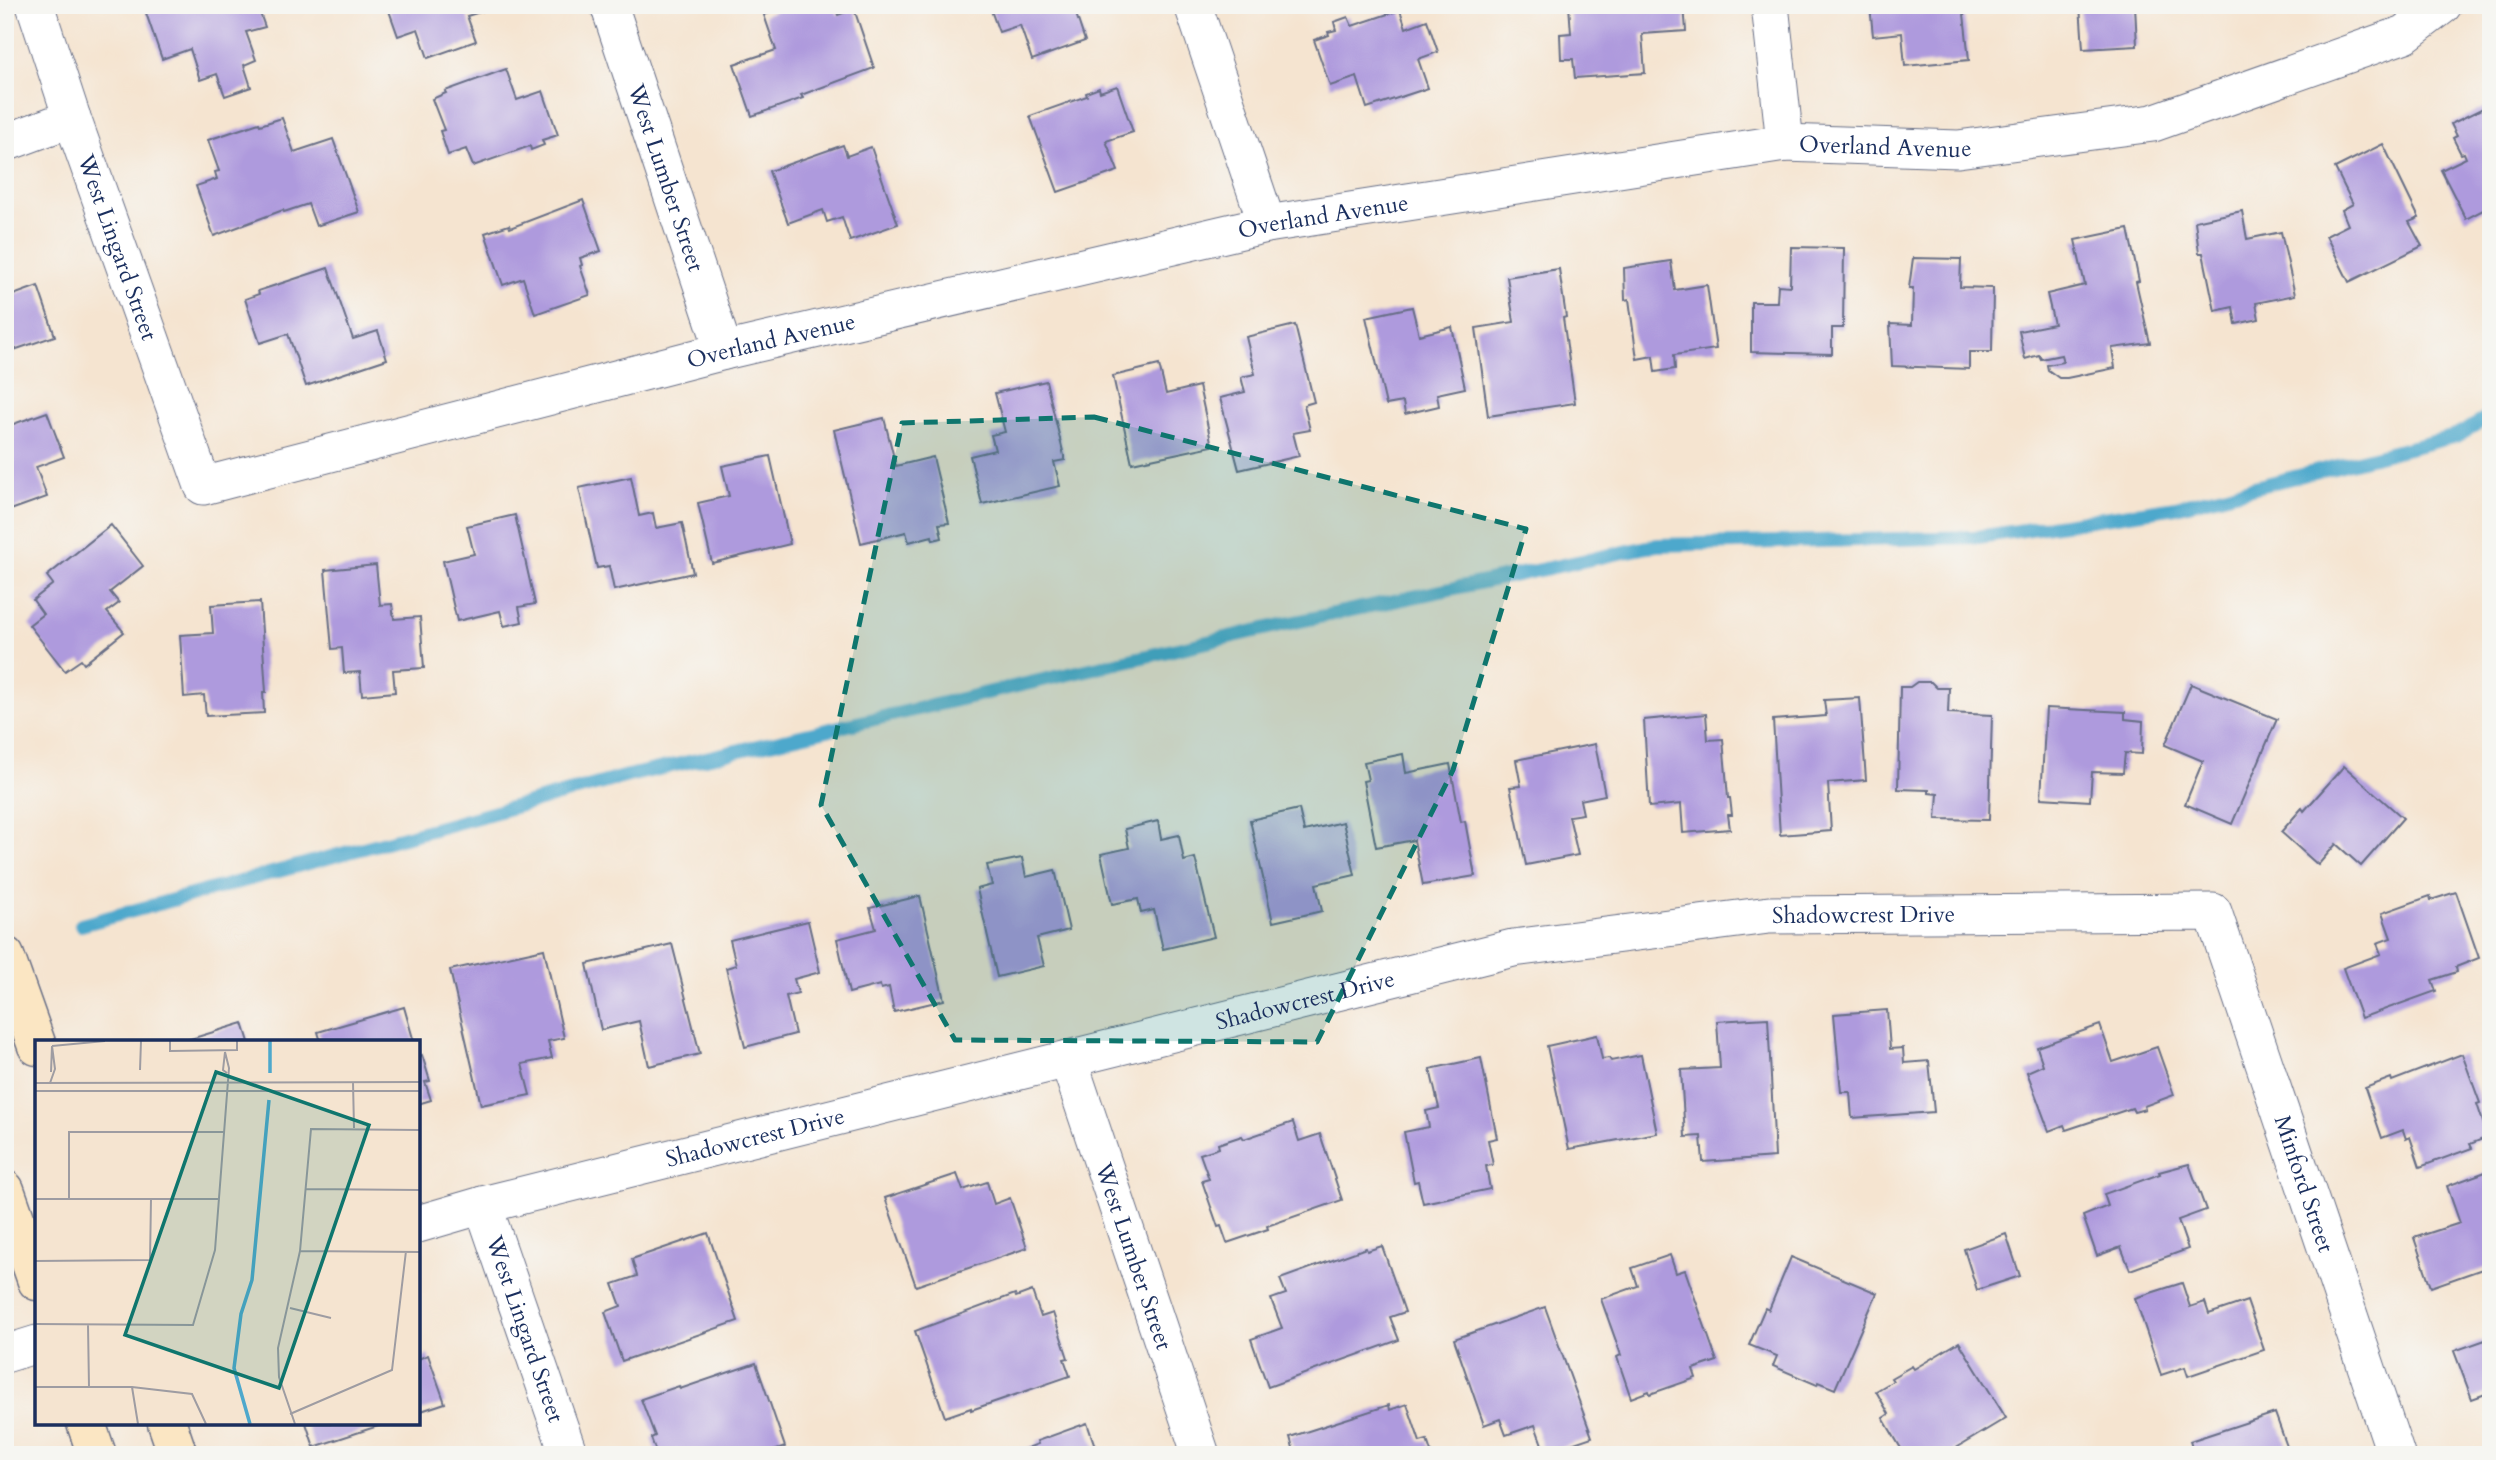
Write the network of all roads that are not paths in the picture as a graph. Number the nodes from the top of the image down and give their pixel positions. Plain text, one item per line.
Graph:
1 (35, 5) edge
2 (609, 5) edge
3 (1193, 5) edge
4 (1770, 5) edge
5 (2443, 5) edge
6 (72, 118) junction
7 (5, 143) edge
8 (1785, 143) junction
9 (1266, 224) junction
10 (724, 351) junction
11 (203, 486) joint
12 (2213, 912) joint
13 (5, 956) edge
14 (35, 1040) edge
15 (1068, 1059) junction
16 (5, 1190) edge
17 (483, 1205) junction
18 (420, 1223) edge
19 (35, 1275) edge
20 (35, 1346) edge
21 (5, 1354) edge
22 (87, 1425) edge
23 (168, 1425) edge
24 (97, 1455) edge
25 (178, 1455) edge
26 (569, 1455) edge
27 (1201, 1455) edge
28 (2396, 1455) edge

1 - 6 street, West Lingard Street
2 - 10 street, West Lumber Street
3 - 9 street
4 - 8 street
5 - 8 street, Overland Avenue
6 - 7 street
6 - 11 street, West Lingard Street
8 - 9 street, Overland Avenue
9 - 10 street, Overland Avenue
10 - 11 street, Overland Avenue
12 - 15 street, Shadowcrest Drive
12 - 28 street, Minford Street
13 - 14 street
15 - 17 street, Shadowcrest Drive
15 - 27 street, West Lumber Street
16 - 19 street
17 - 18 street, Shadowcrest Drive
17 - 26 street, West Lingard Street
20 - 21 street
22 - 24 street
23 - 25 street

